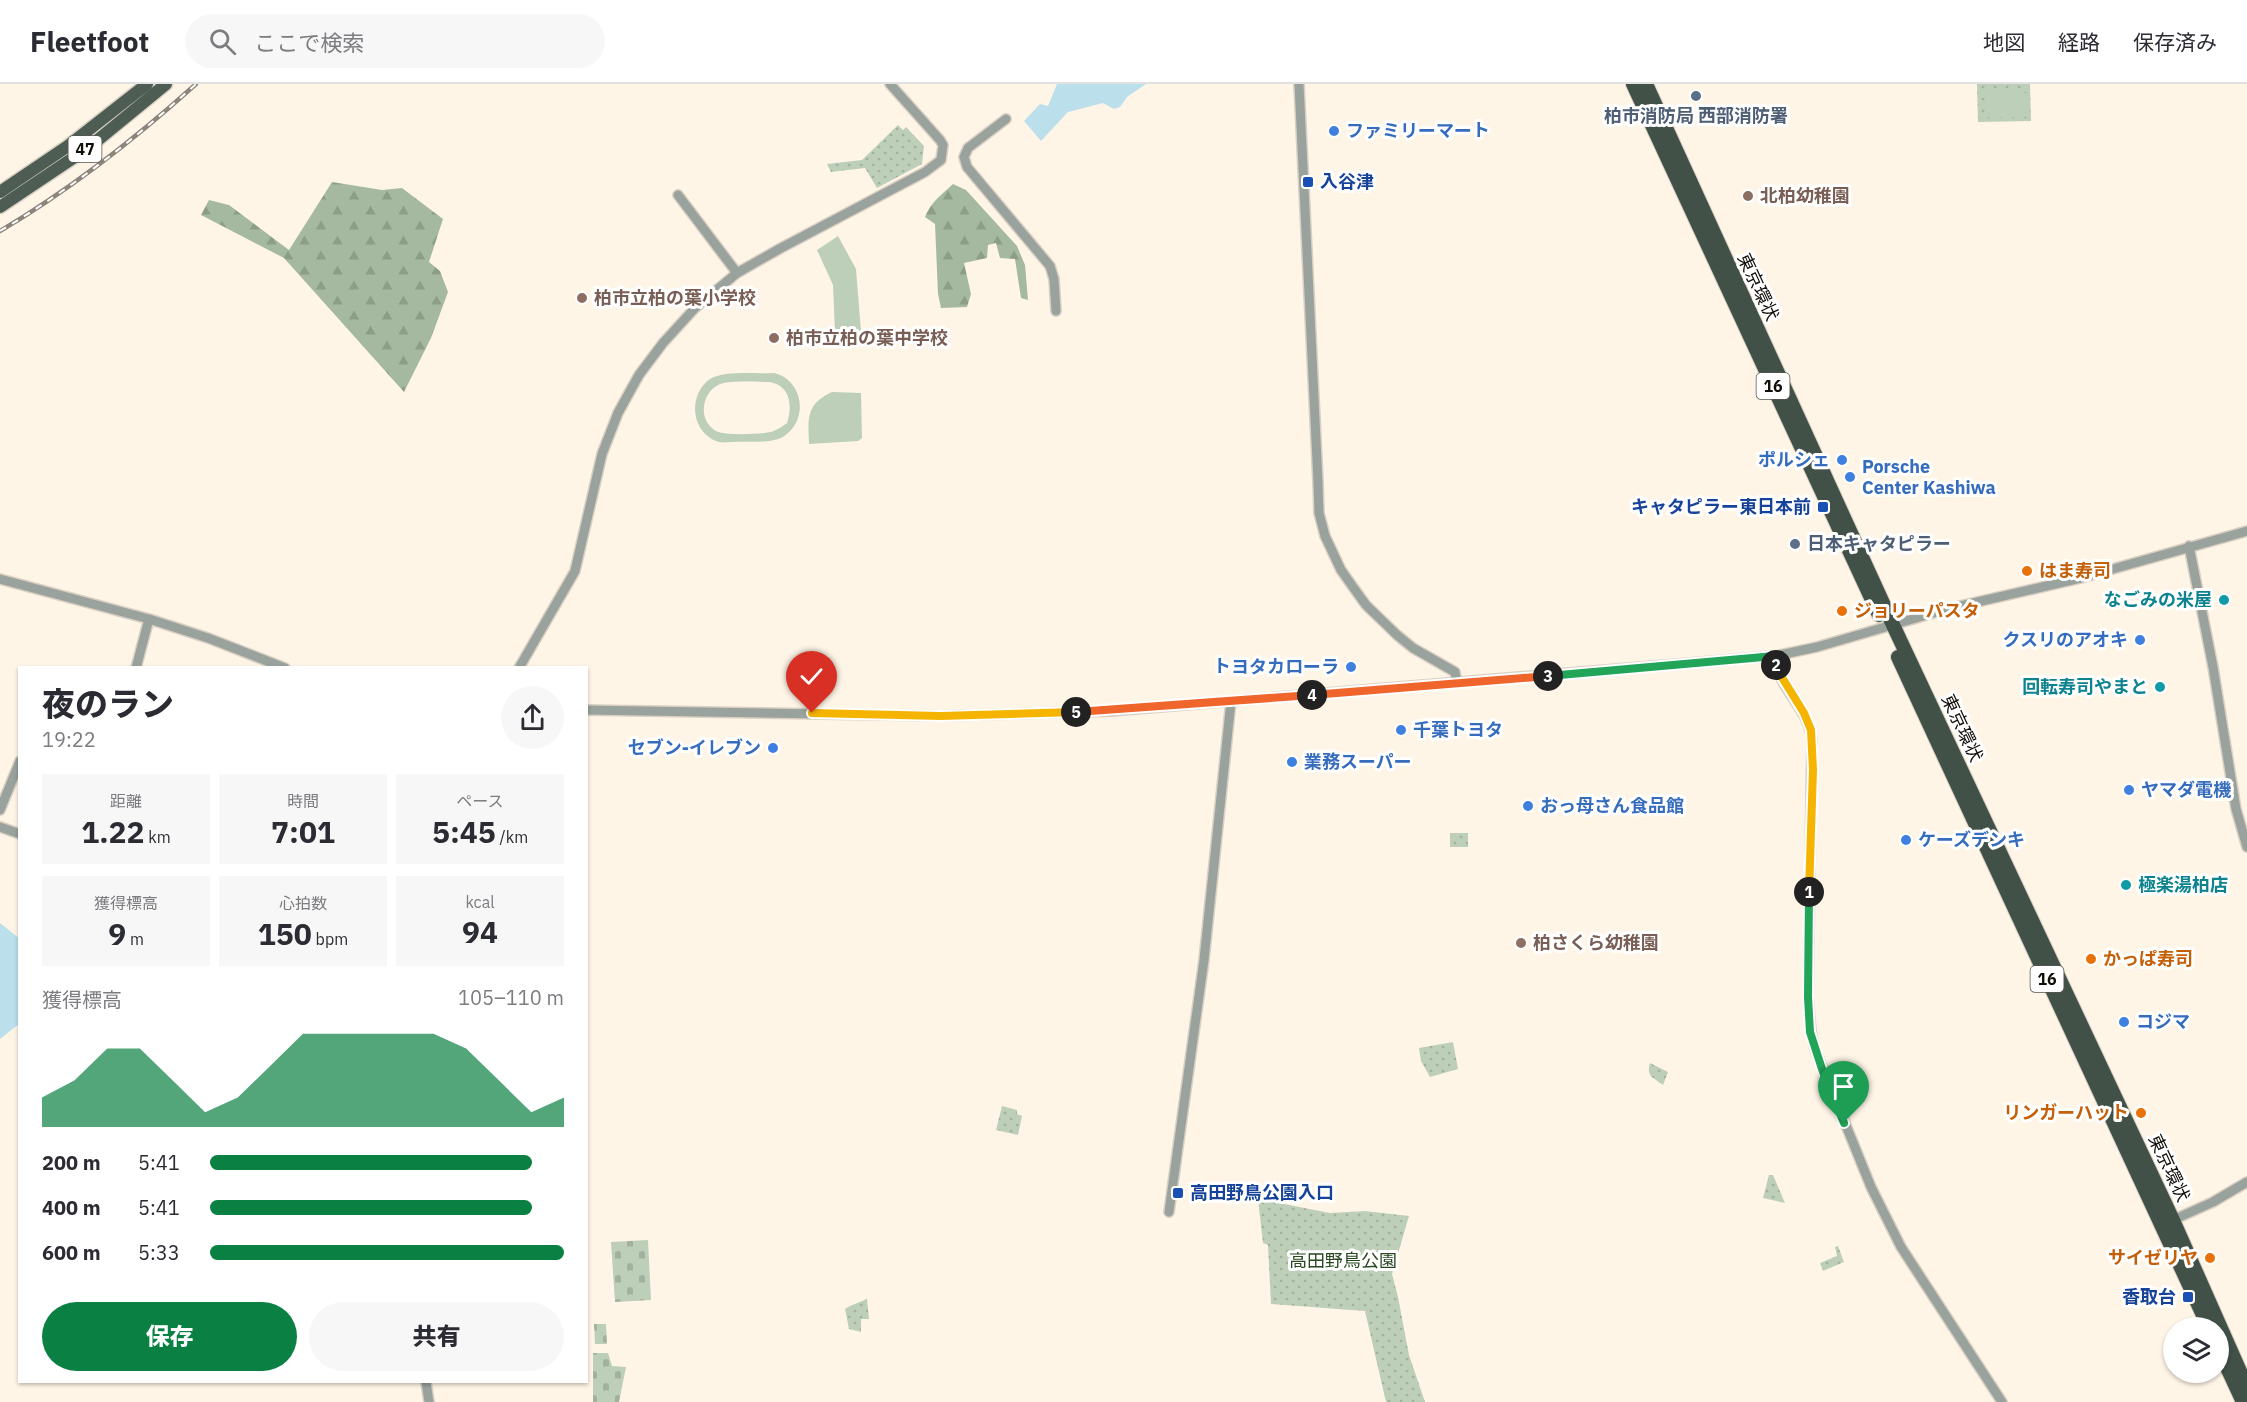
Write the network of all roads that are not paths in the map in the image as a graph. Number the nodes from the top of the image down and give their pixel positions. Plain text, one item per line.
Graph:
1 (147, 84) edge
2 (166, 84) edge
3 (890, 84) edge
4 (1299, 84) edge
5 (1634, 84) edge
6 (1646, 84) edge
7 (1006, 118) dead end
8 (0, 192) edge
9 (678, 195) dead end
10 (0, 207) edge
11 (737, 273) junction
12 (1056, 311) dead end
13 (2247, 531) edge
14 (2189, 546) junction
15 (0, 579) edge
16 (149, 619) junction
17 (1889, 626) junction
18 (1775, 656) junction
19 (137, 666) edge
20 (280, 666) edge
21 (520, 666) edge
22 (1457, 683) junction
23 (1231, 701) junction
24 (588, 710) edge
25 (18, 766) edge
26 (0, 810) edge
27 (0, 827) edge
28 (18, 833) edge
29 (2247, 847) edge
30 (2247, 1182) edge
31 (1169, 1212) dead end
32 (2169, 1225) junction
33 (2205, 1317) edge
34 (2229, 1365) edge
35 (426, 1383) edge
36 (2244, 1388) edge
37 (429, 1402) edge
38 (2002, 1402) edge

1 - 8 main road, 47
2 - 10 main road, 47
3 - 11 street
4 - 22 street
5 - 17 highway, 東京環状 / 16
6 - 17 highway, 東京環状 / 16
7 - 12 street
9 - 11 street
11 - 21 street
13 - 14 street
14 - 17 street
14 - 29 street
15 - 16 street
16 - 19 street
16 - 20 street
17 - 18 street
17 - 32 highway, 東京環状 / 16
18 - 22 street
18 - 38 street
22 - 23 street
23 - 24 street
23 - 31 street
25 - 26 street
27 - 28 street
30 - 32 street
32 - 33 highway, 東京環状 / 16
32 - 36 highway, 東京環状 / 16
34 - 36 highway, 東京環状 / 16
35 - 37 street

